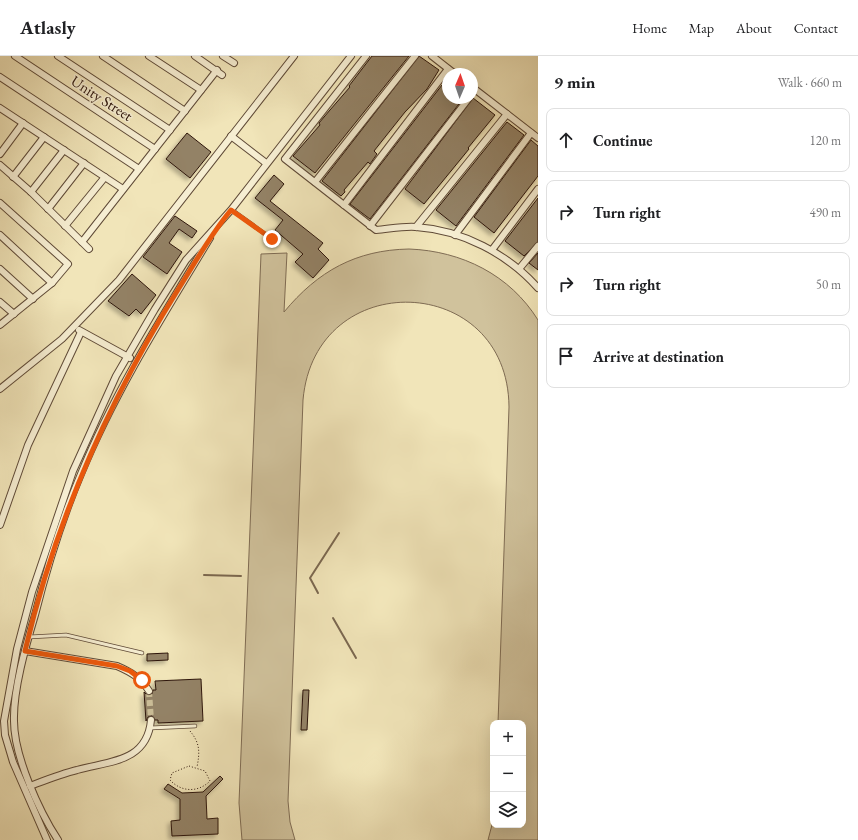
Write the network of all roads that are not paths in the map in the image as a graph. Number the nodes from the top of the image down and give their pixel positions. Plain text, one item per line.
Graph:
1 (14, 56) edge
2 (58, 56) edge
3 (103, 56) edge
4 (149, 56) edge
5 (194, 56) edge
6 (294, 56) edge
7 (351, 56) edge
8 (366, 56) edge
9 (415, 56) edge
10 (432, 56) edge
11 (226, 57) edge
12 (234, 63) dead end
13 (447, 68) edge
14 (0, 77) edge
15 (442, 77) edge
16 (201, 90) junction
17 (478, 94) edge
18 (464, 104) edge
19 (1, 111) edge
20 (185, 111) junction
21 (506, 114) junction
22 (23, 123) junction
23 (170, 130) junction
24 (531, 133) junction
25 (231, 136) junction
26 (44, 137) junction
27 (538, 138) edge
28 (155, 148) junction
29 (64, 150) junction
30 (0, 154) edge
31 (84, 163) junction
32 (266, 163) junction
33 (0, 165) edge
34 (140, 169) junction
35 (13, 177) junction
36 (105, 177) junction
37 (315, 182) junction
38 (124, 189) junction
39 (538, 189) edge
40 (31, 192) junction
41 (0, 203) edge
42 (344, 205) junction
43 (48, 209) junction
44 (231, 210) junction
45 (65, 226) junction
46 (217, 226) junction
47 (370, 226) junction
48 (416, 227) junction
49 (0, 235) edge
50 (455, 235) junction
51 (272, 239) dead end
52 (82, 242) junction
53 (538, 246) edge
54 (89, 249) dead end
55 (492, 250) junction
56 (0, 269) edge
57 (519, 269) junction
58 (52, 283) junction
59 (538, 288) edge
60 (33, 299) junction
61 (0, 302) edge
62 (14, 314) junction
63 (0, 325) edge
64 (75, 326) junction
65 (82, 332) junction
66 (128, 357) junction
67 (137, 361) junction
68 (0, 389) edge
69 (0, 525) edge
70 (29, 637) junction
71 (25, 651) junction
72 (142, 653) dead end
73 (149, 691) tunnel mouth
74 (151, 720) tunnel mouth
75 (2, 721) edge
76 (14, 721) junction
77 (195, 726) dead end
78 (150, 728) junction
79 (30, 786) junction
80 (47, 840) edge
81 (58, 840) edge

1 - 28 street, Unity Street
2 - 23 street
3 - 20 street
4 - 16 street
5 - 16 street
6 - 25 street
7 - 32 street
8 - 37 street
9 - 37 street
10 - 13 street
11 - 12 street
14 - 34 street
15 - 42 street
16 - 20 street
17 - 21 street
18 - 47 street
19 - 22 street
20 - 23 street
21 - 24 street
21 - 48 street
22 - 26 street
22 - 30 street
23 - 28 street
24 - 27 street
24 - 50 street
25 - 32 street
25 - 64 street
26 - 29 street
26 - 35 street
28 - 34 street
29 - 31 street
29 - 40 street
31 - 36 street
31 - 43 street
32 - 44 street
33 - 35 street
34 - 38 street
35 - 40 street
36 - 38 street
36 - 45 street
37 - 42 street
38 - 52 street
39 - 55 street
40 - 43 street
41 - 58 street
42 - 47 street
43 - 45 street
44 - 46 street
44 - 51 lane
45 - 52 street
46 - 66 street
46 - 67 street
47 - 48 street
48 - 50 street
49 - 58 street
50 - 55 street
52 - 54 street
53 - 57 street
55 - 57 street
56 - 60 street
57 - 59 street
58 - 60 street
60 - 62 street
61 - 62 street
62 - 63 street
64 - 65 street
64 - 68 street
65 - 66 street
65 - 69 street
66 - 67 street
66 - 75 street
67 - 70 street
70 - 71 street
70 - 72 lane
71 - 73 street
71 - 76 street
74 - 78 street
75 - 76 street
75 - 80 street
76 - 79 street
77 - 78 lane
78 - 79 street
79 - 81 street

